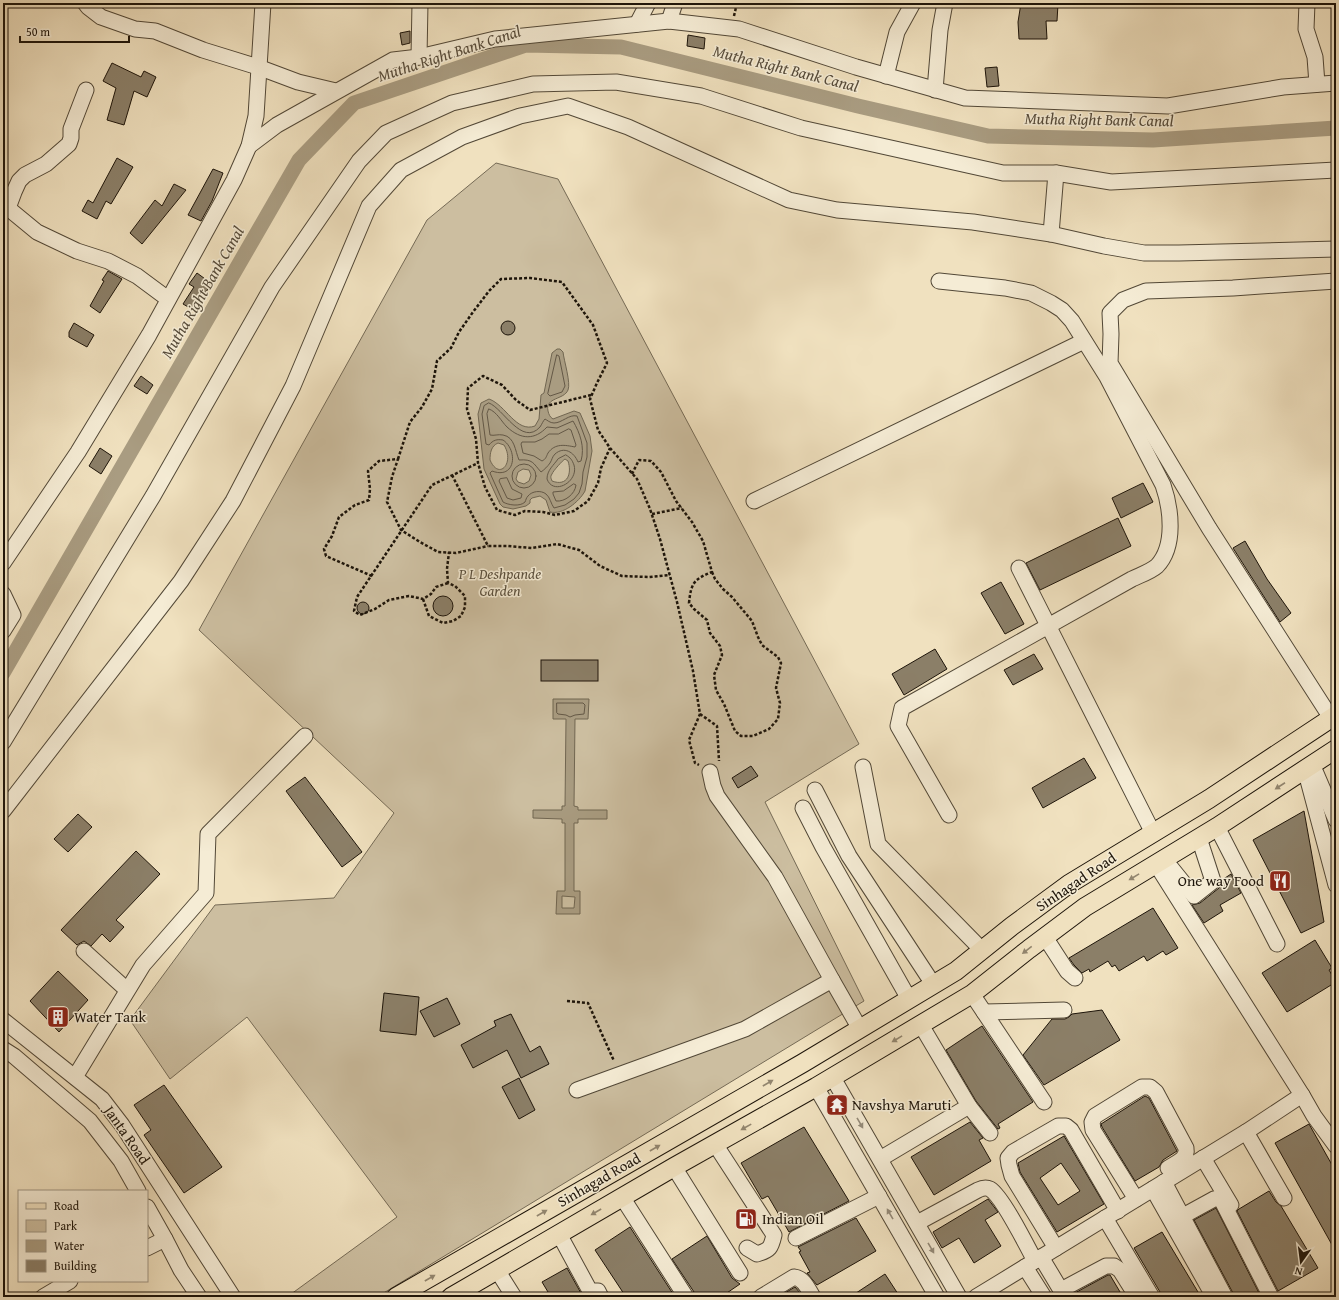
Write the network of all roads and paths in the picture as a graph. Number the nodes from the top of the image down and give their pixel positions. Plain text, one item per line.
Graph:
1 (85, 3) edge
2 (263, 3) edge
3 (420, 3) edge
4 (648, 3) edge
5 (675, 3) edge
6 (913, 3) edge
7 (945, 3) edge
8 (1307, 3) edge
9 (669, 21) junction
10 (637, 24) junction
11 (419, 57) junction
12 (258, 67) junction
13 (886, 76) junction
14 (1336, 83) edge
15 (1317, 84) junction
16 (86, 90) dead end
17 (935, 90) junction
18 (336, 91) junction
19 (249, 146) junction
20 (1336, 170) edge
21 (1056, 173) junction
22 (6, 206) edge
23 (1052, 234) junction
24 (1336, 249) edge
25 (939, 281) dead end
26 (1336, 281) edge
27 (168, 299) junction
28 (1084, 341) junction
29 (592, 395) junction
30 (610, 448) junction
31 (398, 459) junction
32 (478, 463) junction
33 (632, 474) junction
34 (452, 475) junction
35 (754, 501) dead end
36 (682, 508) junction
37 (652, 514) junction
38 (401, 530) junction
39 (488, 546) junction
40 (449, 552) junction
41 (3, 563) edge
42 (1019, 568) dead end
43 (712, 572) junction
44 (670, 574) junction
45 (372, 576) junction
46 (448, 583) junction
47 (3, 594) edge
48 (423, 599) junction
49 (1049, 626) junction
50 (3, 631) edge
51 (700, 714) junction
52 (1334, 717) edge
53 (305, 736) dead end
54 (3, 742) edge
55 (1336, 749) edge
56 (863, 766) dead end
57 (1309, 767) junction
58 (710, 772) junction
59 (815, 790) dead end
60 (803, 808) dead end
61 (3, 811) edge
62 (949, 815) dead end
63 (1336, 820) edge
64 (1217, 827) junction
65 (1153, 833) junction
66 (1199, 838) junction
67 (1160, 861) junction
68 (1336, 885) edge
69 (1045, 937) junction
70 (1277, 944) dead end
71 (982, 950) junction
72 (84, 951) dead end
73 (1075, 978) dead end
74 (832, 980) junction
75 (933, 984) junction
76 (127, 990) junction
77 (972, 994) junction
78 (909, 999) junction
79 (568, 1001) dead end
80 (1064, 1010) dead end
81 (984, 1012) junction
82 (3, 1020) edge
83 (921, 1025) junction
84 (860, 1029) junction
85 (3, 1049) edge
86 (819, 1053) junction
87 (802, 1063) junction
88 (620, 1075) junction
89 (75, 1077) junction
90 (833, 1078) junction
91 (816, 1088) junction
92 (577, 1090) dead end
93 (1302, 1095) junction
94 (1044, 1102) dead end
95 (969, 1106) junction
96 (1336, 1130) edge
97 (1246, 1132) junction
98 (990, 1133) dead end
99 (715, 1144) junction
100 (1336, 1146) edge
101 (1203, 1158) junction
102 (880, 1159) junction
103 (674, 1167) junction
104 (1159, 1186) junction
105 (137, 1190) edge
106 (1133, 1195) junction
107 (879, 1196) junction
108 (622, 1197) junction
109 (1284, 1198) dead end
110 (148, 1209) edge
111 (1118, 1210) junction
112 (1183, 1216) junction
113 (1105, 1218) junction
114 (917, 1224) junction
115 (559, 1234) junction
116 (796, 1238) dead end
117 (166, 1239) junction
118 (148, 1248) edge
119 (747, 1248) dead end
120 (1056, 1248) junction
121 (1034, 1262) junction
122 (1265, 1263) dead end
123 (497, 1270) junction
124 (740, 1273) dead end
125 (68, 1282) edge
126 (1063, 1294) edge
127 (43, 1297) edge
128 (199, 1297) edge
129 (233, 1297) edge
130 (396, 1297) edge
131 (451, 1297) edge
132 (514, 1297) edge
133 (601, 1297) edge
134 (686, 1297) edge
135 (761, 1297) edge
136 (813, 1297) edge
137 (937, 1297) edge
138 (959, 1297) edge
139 (976, 1297) edge
140 (1044, 1297) edge
141 (1137, 1297) edge
142 (1152, 1297) edge
143 (1214, 1297) edge
144 (1225, 1297) edge
145 (1271, 1297) edge

1 - 12 street
2 - 12 street
3 - 11 street
4 - 10 street
5 - 9 street
6 - 13 street
7 - 17 street
8 - 15 street
9 - 10 street
9 - 13 street
10 - 11 street
11 - 18 street
12 - 18 street
12 - 19 street
13 - 17 street
14 - 15 street
15 - 17 street
16 - 22 street
18 - 19 street
19 - 27 street
20 - 21 street
21 - 23 street
21 - 54 street
22 - 27 street
23 - 24 street
23 - 61 street
25 - 28 street
26 - 52 street
27 - 41 street
28 - 35 street
28 - 49 street
29 - 30 path
29 - 31 path
29 - 32 path
30 - 32 path
30 - 33 path
31 - 38 path
31 - 45 path
32 - 34 path
33 - 36 path
33 - 37 path
34 - 38 path
34 - 39 path
36 - 37 path
36 - 43 path
37 - 44 path
38 - 40 path
38 - 45 path
39 - 40 path
39 - 44 path
40 - 46 path
42 - 49 street
43 - 43 path
44 - 51 path
45 - 48 path
46 - 48 path
46 - 48 path
47 - 50 street
49 - 62 street
49 - 65 street
51 - 58 path
51 - 58 path
52 - 65 main road, Sinhagad Road
53 - 76 street
55 - 57 main road, Sinhagad Road
56 - 71 street
57 - 63 street
57 -> 64 main road, Sinhagad Road
57 - 68 street
58 - 74 street
59 - 75 street
60 - 78 street
64 - 66 main road, Sinhagad Road
64 - 70 street
65 - 71 main road, Sinhagad Road
66 - 67 main road, Sinhagad Road
66 - 67 street
67 -> 69 main road, Sinhagad Road
67 - 93 street
69 - 73 street
69 -> 77 main road, Sinhagad Road
71 - 75 main road, Sinhagad Road
72 - 76 street
74 - 84 street
74 - 88 street
75 - 78 main road, Sinhagad Road
76 - 89 street
77 - 81 street
77 - 83 main road, Sinhagad Road
78 - 84 main road, Sinhagad Road
79 - 88 path
80 - 81 street
81 - 94 street
82 - 89 street, Janta Road
83 -> 90 main road, Sinhagad Road
83 - 95 street
84 - 86 main road, Sinhagad Road
85 - 105 street
86 - 87 main road, Sinhagad Road
86 - 90 main road
87 - 91 main road
130 -> 87 main road, Sinhagad Road
88 - 92 street
89 - 129 street, Janta Road
90 - 91 main road, Sinhagad Road
90 -> 102 street
91 -> 99 main road, Sinhagad Road
91 - 107 street
93 - 96 street
93 - 97 street
93 - 100 street
95 - 98 street
95 - 102 street
97 - 101 street
97 - 109 street
99 - 103 main road, Sinhagad Road
99 - 119 street
101 - 104 street
101 - 122 street
102 - 114 street
103 - 108 main road, Sinhagad Road
103 - 124 street
104 - 106 street
104 - 112 street
104 - 143 street
106 - 106 street
106 - 111 street
107 - 116 street
137 -> 107 street
108 -> 115 main road, Sinhagad Road
108 - 134 street
110 - 117 street
111 - 113 street
111 - 120 street
112 - 144 street
112 - 145 street
113 - 120 street
113 - 142 street
114 - 121 street
114 -> 138 street
115 - 123 main road, Sinhagad Road
115 - 133 street
117 - 118 street
117 - 128 street
120 - 121 street
121 - 126 street
121 - 139 street
121 - 140 street
123 - 131 main road, Sinhagad Road
123 - 132 street
125 - 127 street
126 - 141 street
135 - 136 street

